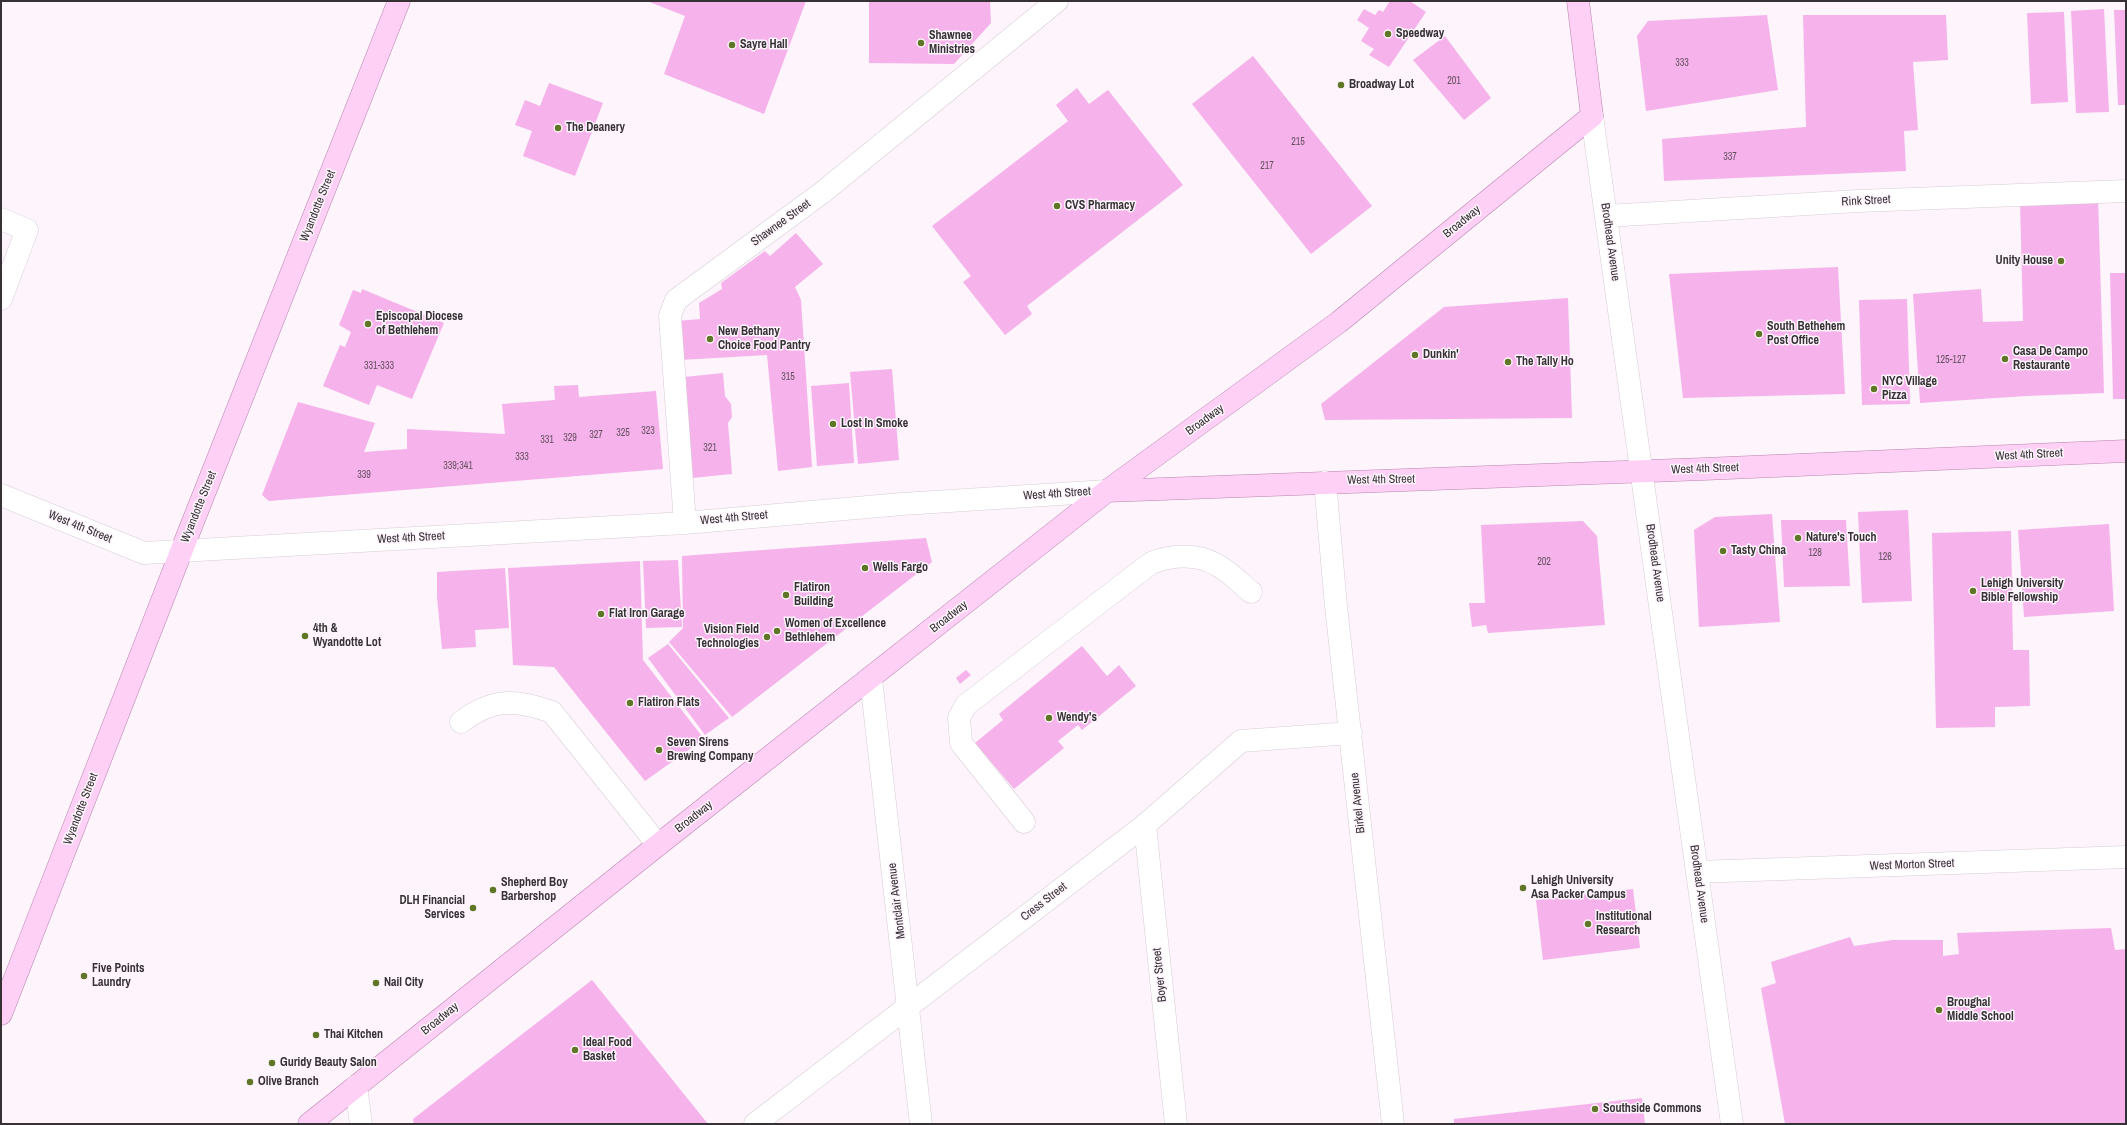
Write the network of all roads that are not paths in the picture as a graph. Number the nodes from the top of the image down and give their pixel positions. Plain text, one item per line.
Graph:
1 (399, 1) edge
2 (1057, 1) edge
3 (1578, 1) edge
4 (1592, 116) junction
5 (2126, 191) edge
6 (1606, 216) junction
7 (1, 220) edge
8 (1, 300) edge
9 (2126, 451) edge
10 (1642, 471) junction
11 (1324, 482) junction
12 (1107, 491) junction
13 (1, 495) edge
14 (685, 523) junction
15 (181, 552) junction
16 (1250, 592) dead end
17 (871, 679) junction
18 (461, 722) dead end
19 (1351, 733) junction
20 (1024, 822) dead end
21 (1145, 825) junction
22 (658, 845) junction
23 (2126, 857) edge
24 (1697, 872) junction
25 (909, 1007) junction
26 (1, 1014) edge
27 (356, 1086) junction
28 (309, 1124) edge
29 (361, 1124) edge
30 (755, 1124) edge
31 (921, 1124) edge
32 (1176, 1124) edge
33 (1393, 1124) edge
34 (1732, 1124) edge

1 - 15 main road, Wyandotte Street
2 - 14 street, Shawnee Street
3 - 4 main road, Brodhead Avenue
4 - 6 street, Brodhead Avenue
4 - 12 main road, Broadway
5 - 6 street, Rink Street
6 - 10 street, Brodhead Avenue
7 - 8 street
9 - 10 main road, West 4th Street
10 - 11 main road, West 4th Street
10 - 24 street, Brodhead Avenue
11 - 12 main road, West 4th Street
11 - 19 street, Birkel Avenue
12 - 14 street, West 4th Street
12 - 17 main road, Broadway
13 - 15 street, West 4th Street
14 - 15 street, West 4th Street
15 - 26 main road, Wyandotte Street
16 - 20 street
17 - 22 main road, Broadway
17 - 25 street, Montclair Avenue
18 - 22 street
19 - 21 street, Cress Street
19 - 33 street, Birkel Avenue
21 - 25 street, Cress Street
21 - 32 street, Boyer Street
22 - 27 main road, Broadway
23 - 24 street, West Morton Street
24 - 34 street, Brodhead Avenue
25 - 30 street, Cress Street
25 - 31 street, Montclair Avenue
27 - 28 main road, Broadway
27 - 29 street

